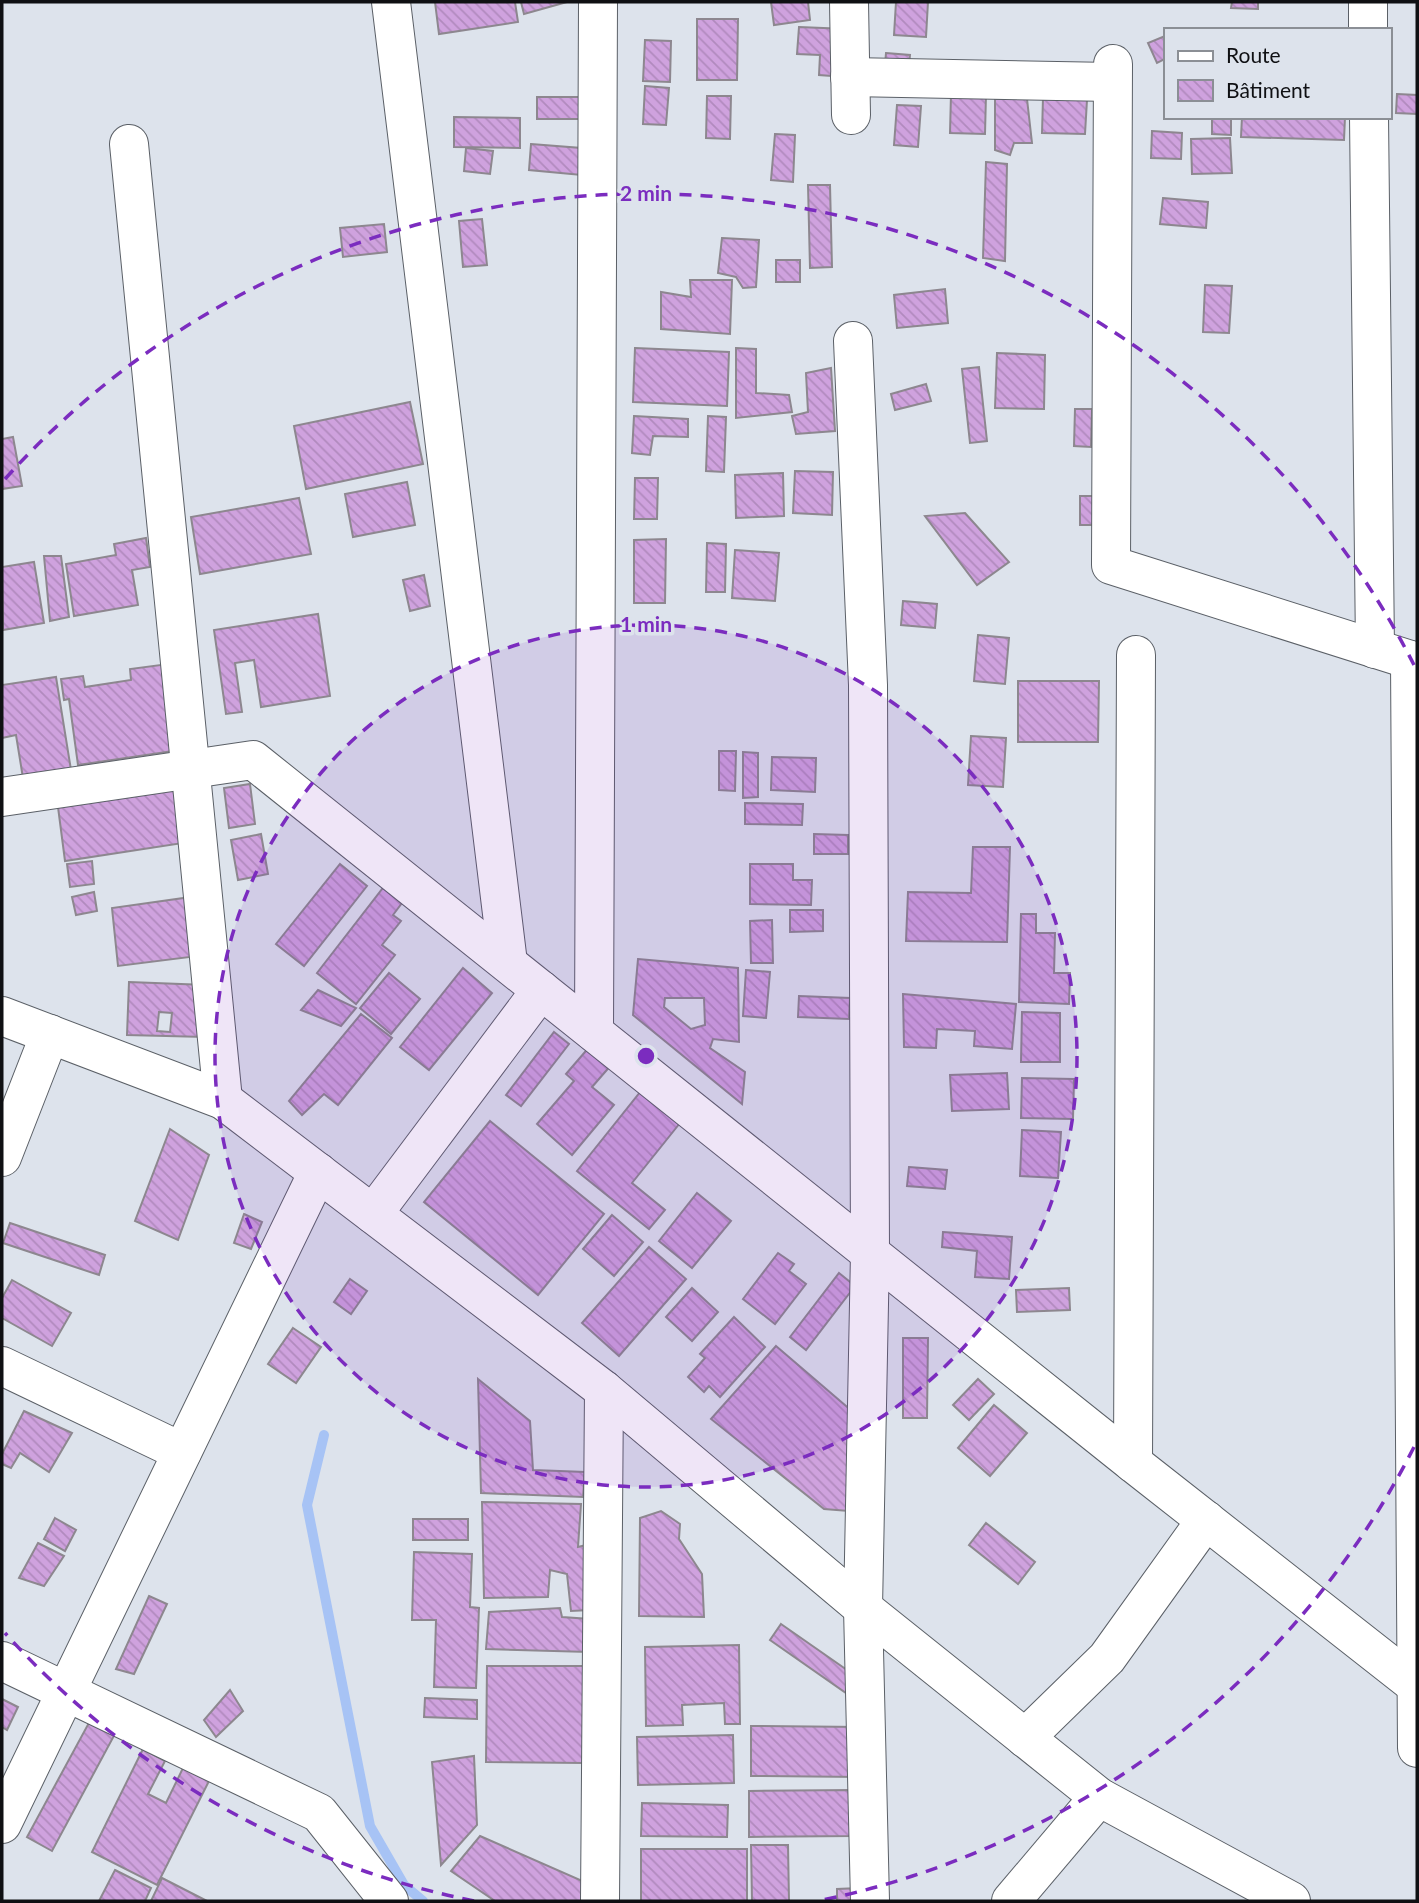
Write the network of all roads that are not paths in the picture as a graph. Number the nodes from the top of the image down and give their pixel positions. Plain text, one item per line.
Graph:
1 (391, 2) edge
2 (598, 2) edge
3 (849, 2) edge
4 (1368, 2) edge
5 (1368, 28) edge
6 (850, 77) junction
7 (851, 115) dead end
8 (1369, 119) edge
9 (129, 144) dead end
10 (853, 341) dead end
11 (1136, 655) dead end
12 (1401, 657) edge
13 (190, 769) junction
14 (2, 797) edge
15 (508, 963) junction
16 (541, 990) junction
17 (2, 1016) edge
18 (594, 1032) junction
19 (50, 1034) junction
20 (223, 1100) junction
21 (2, 1157) edge
22 (318, 1172) junction
23 (373, 1214) junction
24 (870, 1253) junction
25 (2, 1366) edge
26 (604, 1390) junction
27 (182, 1452) junction
28 (1133, 1463) junction
29 (1206, 1520) junction
30 (863, 1608) junction
31 (2, 1661) edge
32 (1417, 1686) edge
33 (66, 1692) junction
34 (1025, 1738) junction
35 (1417, 1748) edge
36 (1100, 1797) junction
37 (2, 1824) edge
38 (389, 1901) edge
39 (600, 1901) edge
40 (870, 1901) edge
41 (1011, 1901) edge
42 (1290, 1901) edge

1 - 15 street
2 - 18 street
3 - 6 street
4 - 5 street
6 - 7 street
6 - 12 street
8 - 12 street
9 - 13 street
10 - 24 street
11 - 28 street
12 - 32 street
13 - 14 street
13 - 15 street
13 - 20 street
15 - 16 street
16 - 18 street
16 - 23 street
17 - 19 street
18 - 24 street
19 - 20 street
19 - 21 street
20 - 22 street
22 - 23 street
22 - 27 street
23 - 26 street
24 - 28 street
24 - 30 street
25 - 27 street
26 - 30 street
26 - 39 street
27 - 33 street
28 - 29 street
29 - 32 street
29 - 34 street
30 - 34 street
30 - 40 street
31 - 33 street
32 - 35 street
33 - 37 street
33 - 38 street
34 - 36 street
36 - 41 street
36 - 42 street

